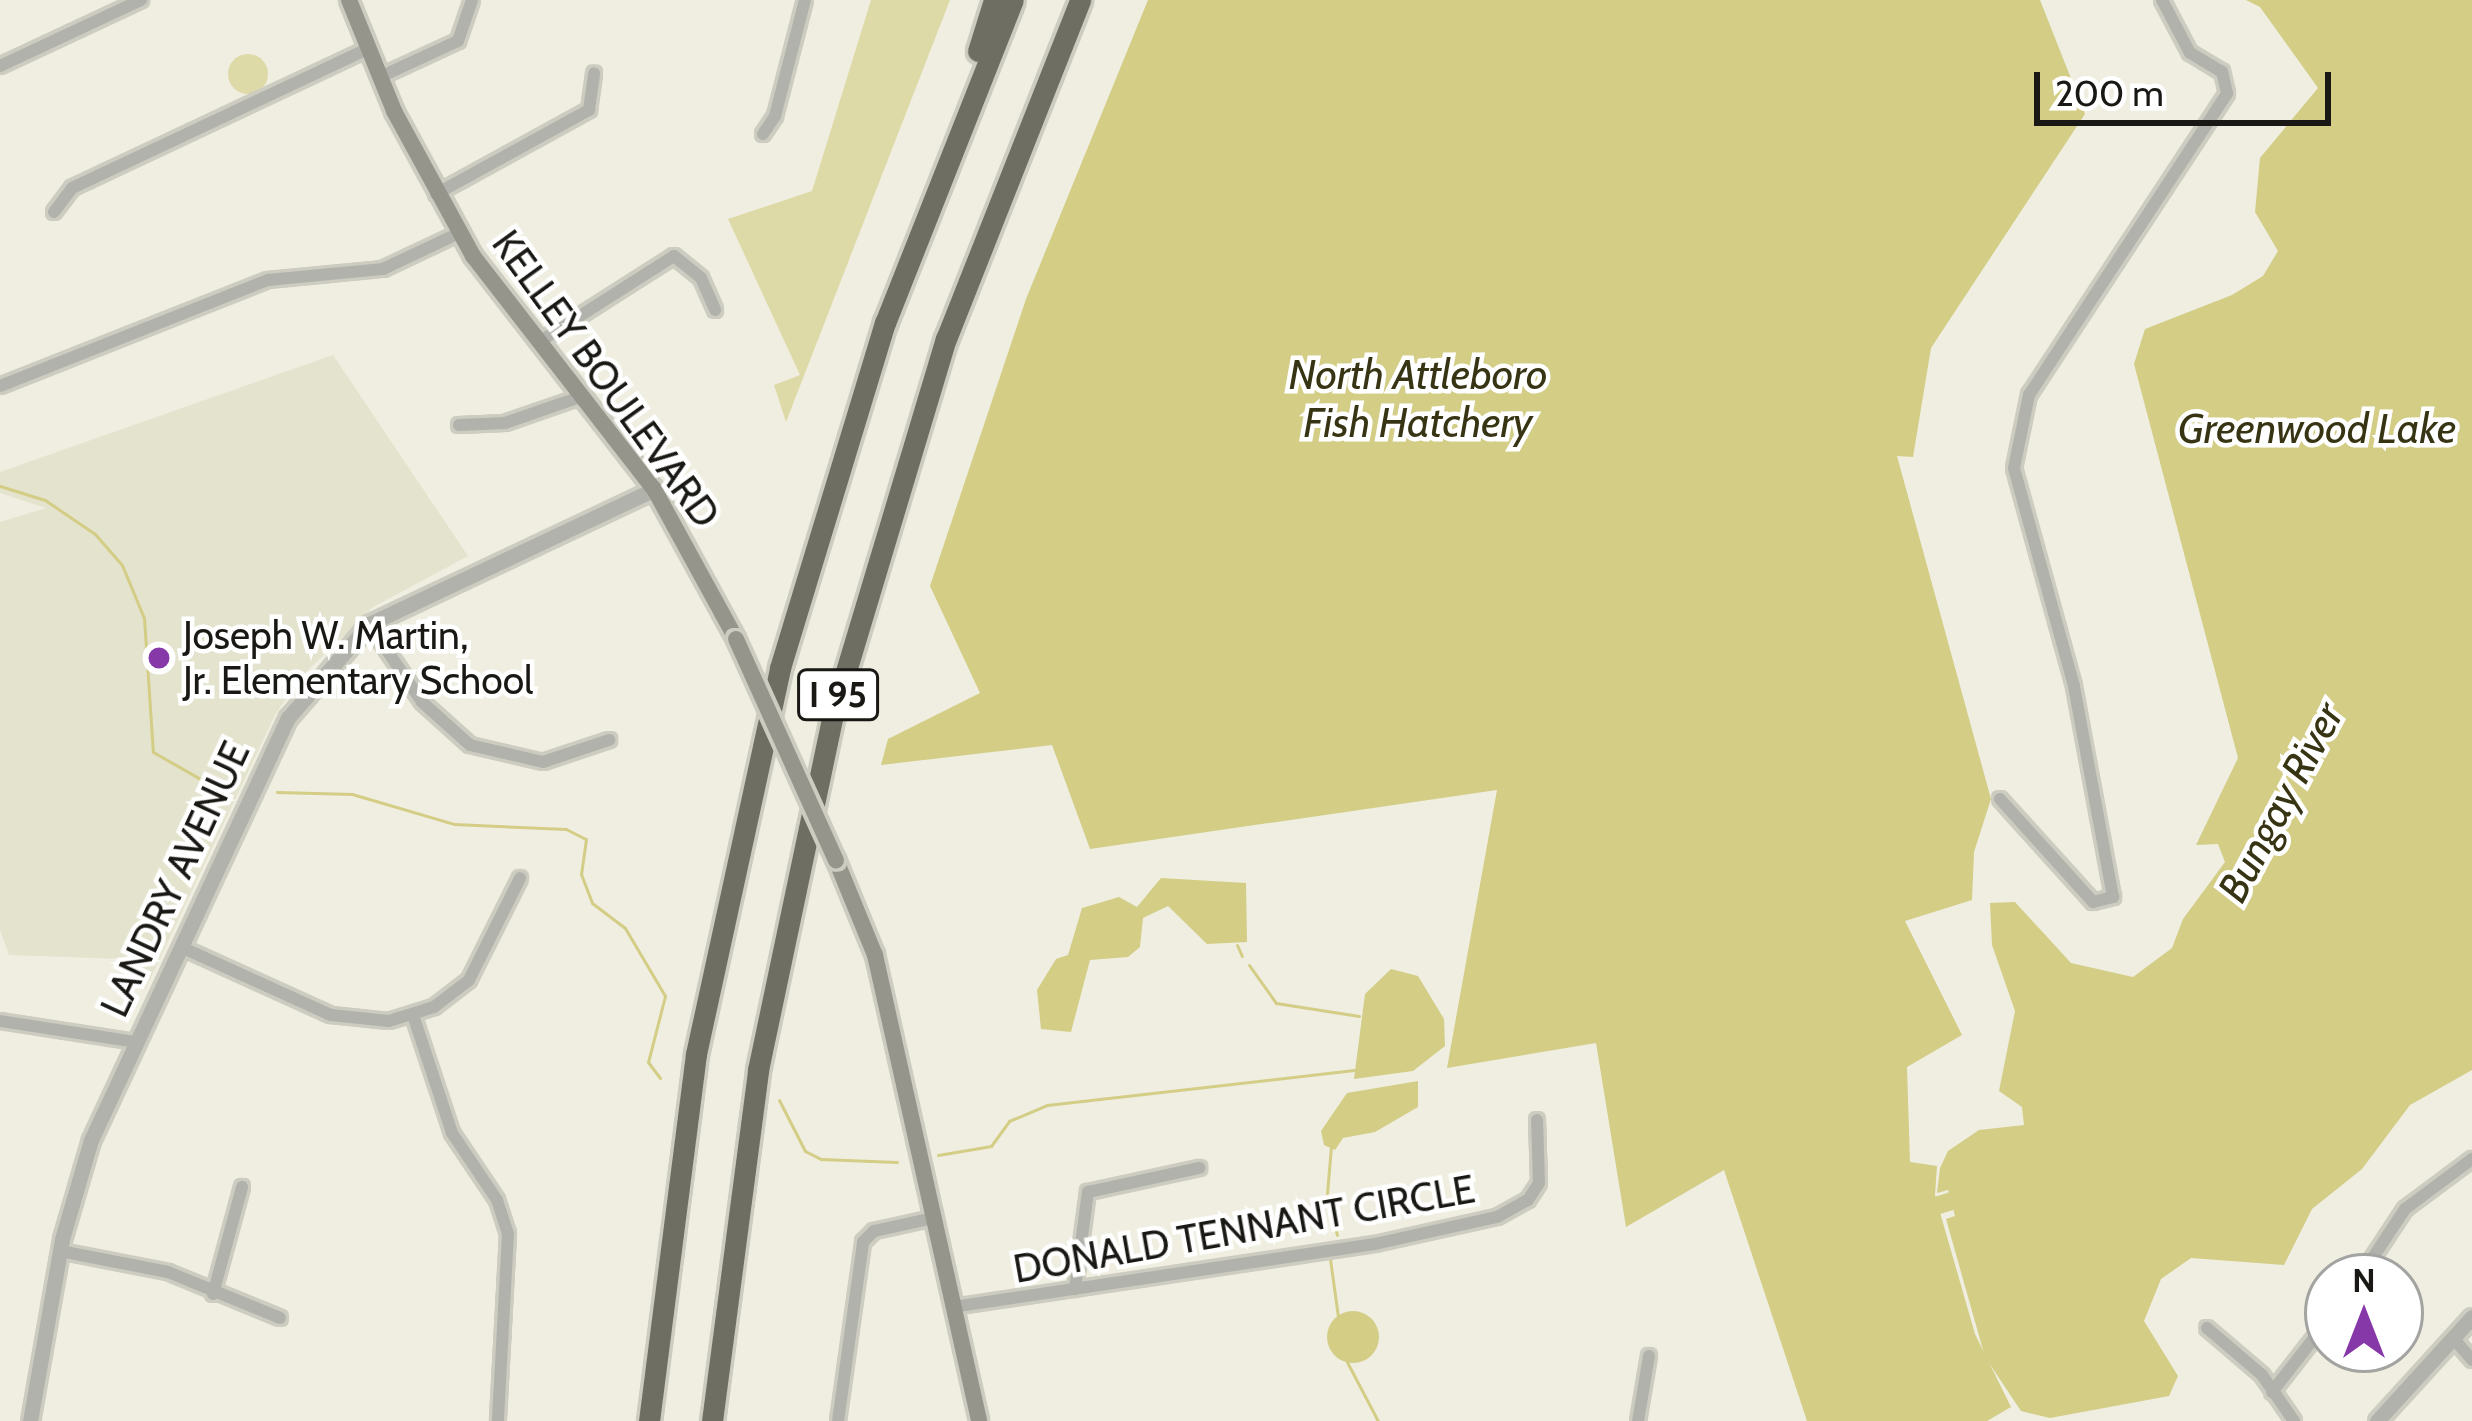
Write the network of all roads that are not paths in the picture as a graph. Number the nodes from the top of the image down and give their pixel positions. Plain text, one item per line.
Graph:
1 (141, 0) edge
2 (349, 0) edge
3 (472, 0) edge
4 (803, 0) edge
5 (994, 0) edge
6 (1013, 0) edge
7 (1081, 0) edge
8 (2162, 0) edge
9 (368, 49) junction
10 (0, 66) edge
11 (594, 73) dead end
12 (380, 77) junction
13 (763, 134) dead end
14 (436, 194) junction
15 (54, 212) dead end
16 (922, 220) junction
17 (459, 233) junction
18 (715, 310) dead end
19 (538, 342) junction
20 (0, 386) edge
21 (583, 396) junction
22 (459, 425) dead end
23 (654, 489) junction
24 (370, 624) junction
25 (609, 740) dead end
26 (2000, 799) dead end
27 (520, 878) dead end
28 (181, 947) junction
29 (413, 1015) junction
30 (0, 1021) edge
31 (136, 1042) junction
32 (1537, 1120) dead end
33 (2472, 1159) edge
34 (1199, 1168) dead end
35 (242, 1187) dead end
36 (933, 1218) junction
37 (60, 1251) junction
38 (2376, 1253) edge
39 (1075, 1289) junction
40 (213, 1294) junction
41 (953, 1307) junction
42 (2472, 1317) edge
43 (280, 1318) dead end
44 (2207, 1328) dead end
45 (2453, 1340) junction
46 (2304, 1351) edge
47 (1649, 1356) dead end
48 (2472, 1360) edge
49 (2272, 1392) junction
50 (2379, 1420) edge
51 (30, 1421) edge
52 (498, 1421) edge
53 (649, 1421) edge
54 (712, 1421) edge
55 (838, 1421) edge
56 (979, 1421) edge
57 (1638, 1421) edge
58 (2294, 1421) edge

1 - 10 street
2 - 9 main road, KELLEY BOULEVARD
3 - 12 street
4 - 13 street
5 - 16 highway
6 - 16 highway, I 95
7 - 54 highway, I 95
8 - 26 street
9 - 12 main road, KELLEY BOULEVARD
9 - 15 street
11 - 14 street
12 - 14 main road, KELLEY BOULEVARD
14 - 17 main road, KELLEY BOULEVARD
16 - 53 highway, I 95
17 - 19 main road, KELLEY BOULEVARD
17 - 20 street
18 - 19 street
19 - 21 main road, KELLEY BOULEVARD
21 - 22 street
21 - 23 main road, KELLEY BOULEVARD
23 - 24 street, LANDRY AVENUE
23 - 36 main road, KELLEY BOULEVARD, bridge
24 - 25 street
24 - 28 street, LANDRY AVENUE
27 - 29 street
28 - 29 street
28 - 31 street, LANDRY AVENUE
29 - 52 street
30 - 31 street
31 - 37 street, LANDRY AVENUE
32 - 39 street, DONALD TENNANT CIRCLE
33 - 38 street
34 - 39 street
35 - 40 street
36 - 41 main road, KELLEY BOULEVARD
36 - 55 street
37 - 40 street
37 - 51 street, LANDRY AVENUE
39 - 41 street, DONALD TENNANT CIRCLE
40 - 43 street
41 - 56 main road, KELLEY BOULEVARD
42 - 45 street
44 - 49 street
45 - 48 street
45 - 50 street
46 - 49 street
47 - 57 street
49 - 58 street

